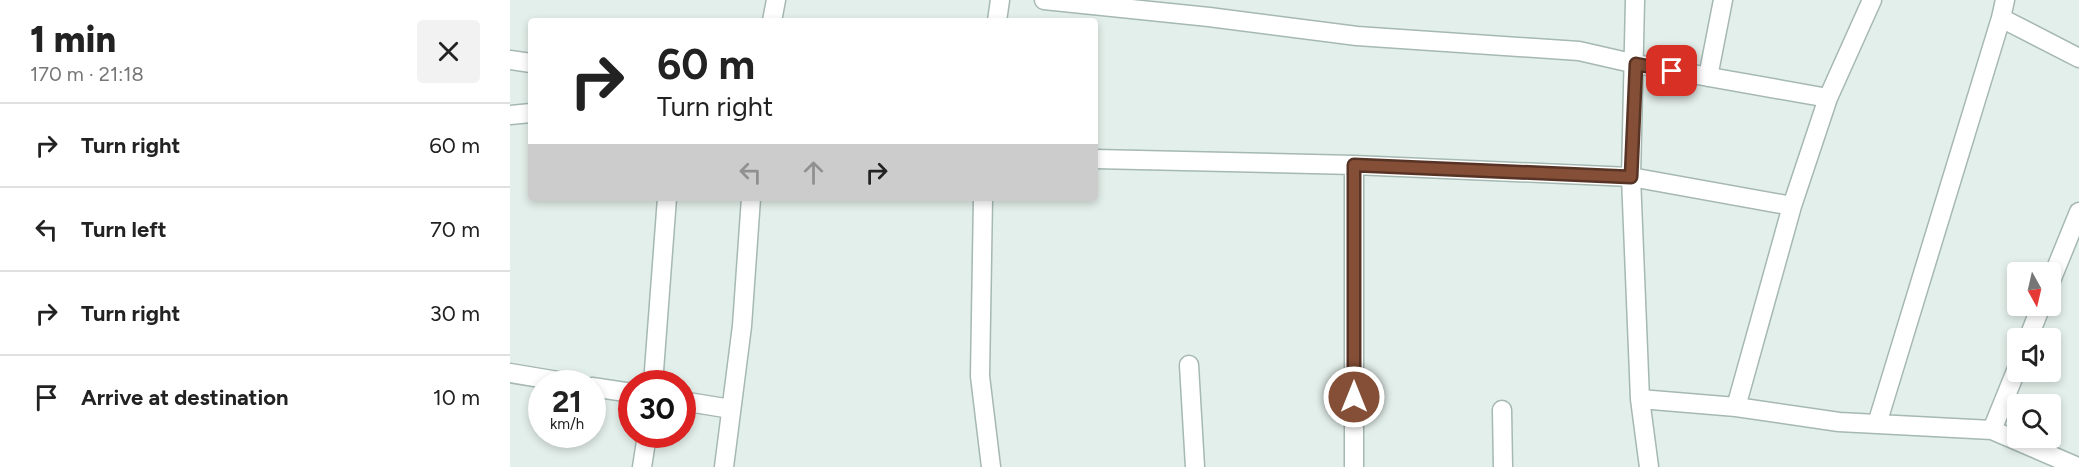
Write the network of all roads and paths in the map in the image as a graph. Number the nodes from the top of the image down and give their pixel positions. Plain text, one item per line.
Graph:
1 (776, 0) edge
2 (1000, 0) edge
3 (1044, 0) edge
4 (1635, 0) edge
5 (1723, 0) edge
6 (1872, 0) edge
7 (2005, 0) edge
8 (1210, 8) edge
9 (773, 18) edge
10 (997, 18) edge
11 (2001, 18) junction
12 (2079, 58) edge
13 (510, 60) edge
14 (528, 63) edge
15 (1636, 64) junction
16 (1708, 77) junction
17 (1828, 98) junction
18 (528, 113) edge
19 (510, 115) edge
20 (1098, 159) edge
21 (1354, 165) junction
22 (1631, 177) junction
23 (667, 201) edge
24 (752, 201) edge
25 (983, 201) edge
26 (1792, 206) junction
27 (2079, 212) edge
28 (2059, 262) edge
29 (1189, 364) dead end
30 (654, 370) edge
31 (510, 373) edge
32 (528, 376) edge
33 (2012, 382) edge
34 (1640, 399) junction
35 (696, 403) edge
36 (1736, 407) junction
37 (731, 409) junction
38 (1502, 410) dead end
39 (1877, 424) junction
40 (1992, 430) junction
41 (645, 448) edge
42 (642, 467) edge
43 (724, 467) edge
44 (991, 467) edge
45 (1195, 467) edge
46 (1354, 467) edge
47 (1503, 467) edge
48 (1649, 467) edge
49 (2078, 467) edge

1 - 9 street
2 - 10 street
3 - 8 street
4 - 15 street
5 - 16 street
6 - 17 street
7 - 11 street
8 - 15 street
11 - 12 street
11 - 39 street
13 - 14 street
15 - 16 street
15 - 22 street
16 - 17 street
17 - 26 street
18 - 19 street
20 - 21 street
21 - 22 street
21 - 46 street
22 - 26 street
22 - 34 street
23 - 30 street
24 - 37 street
25 - 44 street
26 - 36 street
27 - 28 street
29 - 45 street
31 - 32 street
33 - 40 street
34 - 36 street
34 - 48 street
35 - 37 street
36 - 39 street
37 - 43 street
38 - 47 street
39 - 40 street
40 - 49 street
41 - 42 street

